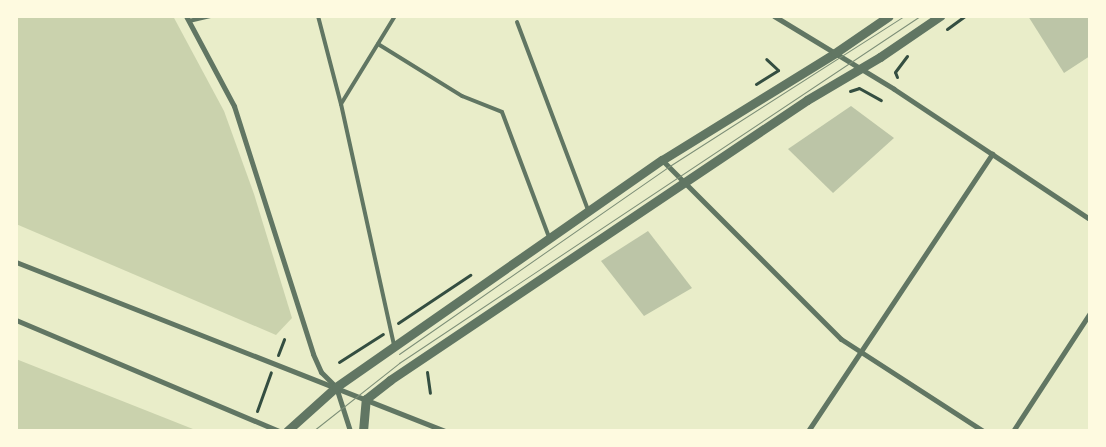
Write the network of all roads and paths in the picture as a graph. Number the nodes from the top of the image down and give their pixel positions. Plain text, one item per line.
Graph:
1 (210, 16) edge
2 (318, 16) edge
3 (395, 16) edge
4 (774, 16) edge
5 (889, 16) edge
6 (940, 16) edge
7 (965, 16) edge
8 (187, 18) edge
9 (517, 22) dead end
10 (942, 32) dead end
11 (378, 44) junction
12 (912, 53) dead end
13 (835, 54) junction
14 (766, 59) dead end
15 (897, 68) dead end
16 (859, 69) junction
17 (778, 70) dead end
18 (841, 94) dead end
19 (881, 100) dead end
20 (341, 104) junction
21 (992, 154) junction
22 (662, 160) junction
23 (682, 182) junction
24 (588, 212) junction
25 (1090, 219) edge
26 (550, 239) junction
27 (16, 262) edge
28 (1090, 313) edge
29 (16, 320) edge
30 (284, 339) dead end
31 (395, 348) junction
32 (862, 352) junction
33 (275, 363) junction
34 (336, 387) junction
35 (366, 399) junction
36 (254, 420) junction
37 (279, 431) edge
38 (287, 431) edge
39 (350, 431) edge
40 (362, 431) edge
41 (446, 431) edge
42 (808, 431) edge
43 (982, 431) edge
44 (1013, 431) edge

1 - 8 lane
2 - 20 lane
3 - 11 lane
4 - 13 street
5 - 13 street
6 - 16 street
7 - 10 path
8 - 34 street
9 - 24 lane
11 - 20 lane
11 - 26 lane
12 - 15 path
13 - 16 street
13 - 22 street
14 - 17 path
16 - 21 street
16 - 23 street
18 - 19 path
20 - 31 lane
21 - 25 street
21 - 32 street
22 - 23 street
22 - 24 street
23 - 32 street
23 - 35 street
24 - 26 street
26 - 31 street
27 - 33 street
28 - 44 street
29 - 36 street
30 - 33 path
31 - 34 street
32 - 42 street
32 - 43 street
33 - 34 street
33 - 36 path
34 - 35 street
34 - 38 street
34 - 39 street
35 - 40 street
35 - 41 street
36 - 37 street

